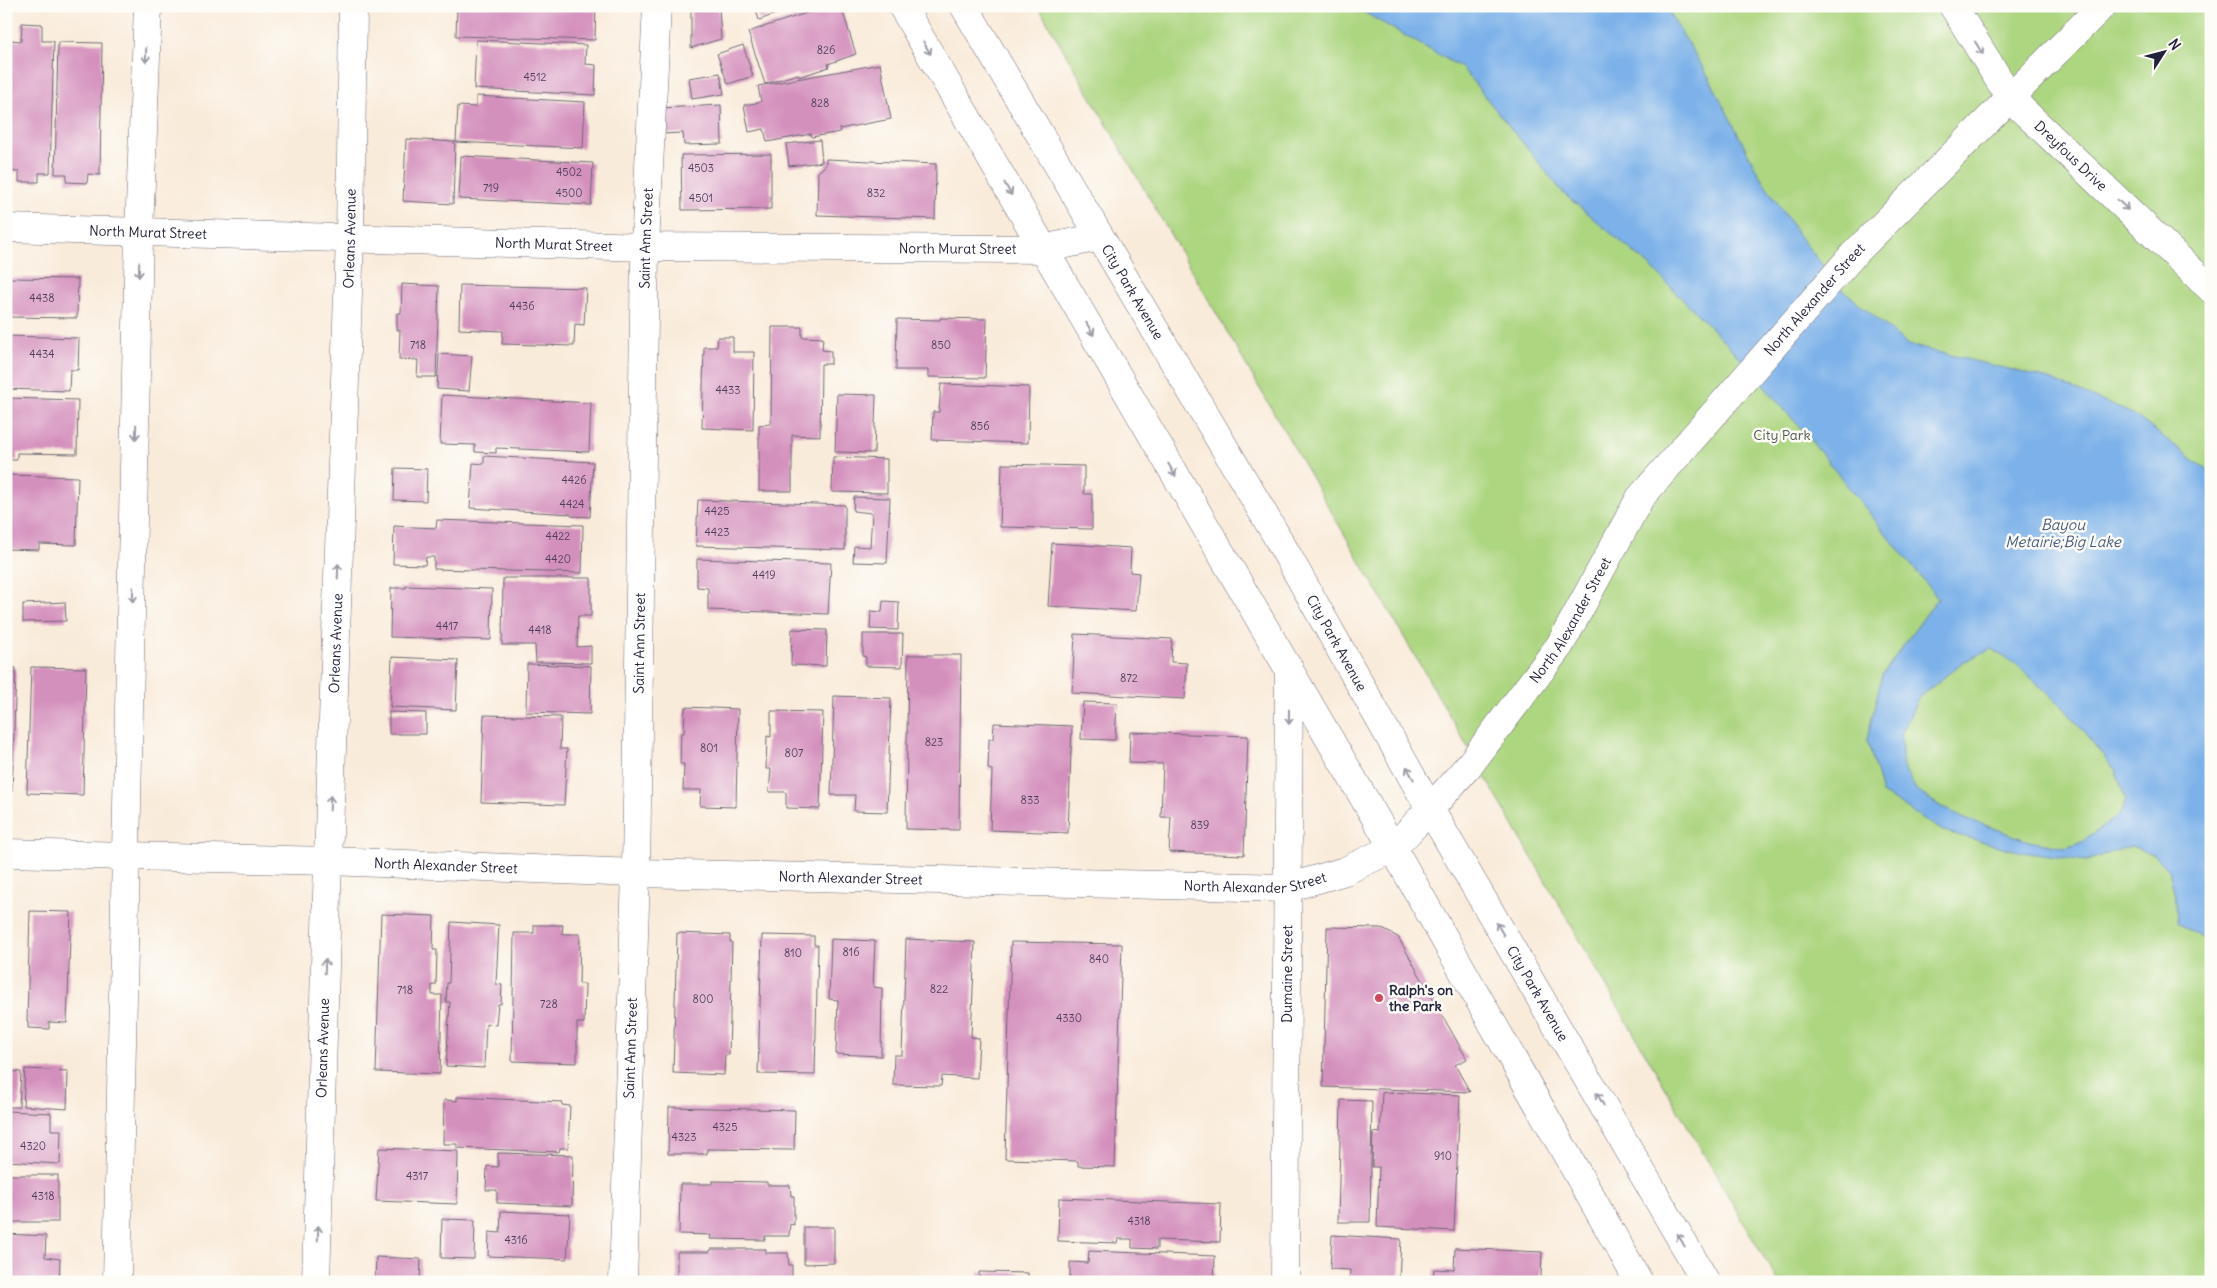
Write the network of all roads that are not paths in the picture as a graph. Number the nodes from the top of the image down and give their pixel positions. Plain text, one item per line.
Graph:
1 (148, 6) edge
2 (353, 6) edge
3 (657, 6) edge
4 (902, 6) edge
5 (964, 6) edge
6 (1953, 6) edge
7 (2102, 6) edge
8 (2011, 99) junction
9 (6, 228) edge
10 (139, 232) junction
11 (1099, 237) junction
12 (350, 238) junction
13 (645, 247) junction
14 (1043, 249) junction
15 (2211, 289) edge
16 (1289, 668) junction
17 (1430, 809) junction
18 (1393, 848) junction
19 (6, 853) edge
20 (128, 856) junction
21 (328, 861) junction
22 (636, 873) junction
23 (1287, 888) junction
24 (117, 1282) edge
25 (316, 1282) edge
26 (623, 1282) edge
27 (1284, 1282) edge
28 (1639, 1282) edge
29 (1706, 1282) edge

1 -> 10 street
2 - 12 street, Orleans Avenue
3 - 13 street, Saint Ann Street
4 -> 14 street
5 - 11 street, City Park Avenue
6 -> 8 street, Dreyfous Drive
7 - 8 street, North Alexander Street
8 -> 15 street, Dreyfous Drive
8 - 17 street, North Alexander Street
9 - 10 street, North Murat Street
10 - 12 street, North Murat Street
10 -> 20 street
11 - 14 street, North Murat Street
17 -> 11 street, City Park Avenue
12 - 13 street, North Murat Street
21 -> 12 street, Orleans Avenue
13 - 14 street, North Murat Street
13 - 22 street, Saint Ann Street
14 -> 16 street
16 - 18 street
16 -> 23 street, Dumaine Street
17 - 18 street, North Alexander Street
29 -> 17 street, City Park Avenue
18 - 23 street, North Alexander Street
18 - 28 street
19 - 20 street, North Alexander Street
20 - 21 street, North Alexander Street
20 - 24 street
21 - 22 street, North Alexander Street
25 -> 21 street, Orleans Avenue
22 - 23 street, North Alexander Street
22 - 26 street, Saint Ann Street
23 - 27 street, Dumaine Street

